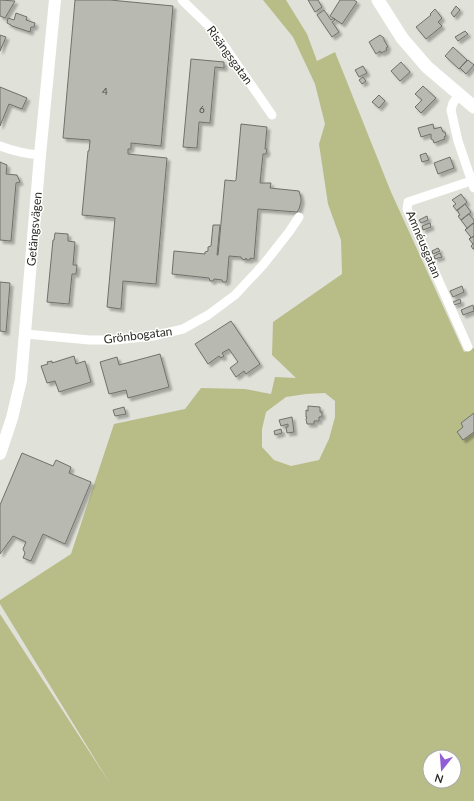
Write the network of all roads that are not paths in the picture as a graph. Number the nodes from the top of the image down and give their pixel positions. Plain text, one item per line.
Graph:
1 (55, 0) edge
2 (182, 0) edge
3 (378, 0) edge
4 (459, 95) junction
5 (474, 107) edge
6 (272, 115) dead end
7 (0, 146) edge
8 (40, 155) junction
9 (473, 185) edge
10 (299, 217) dead end
11 (26, 334) junction
12 (468, 347) dead end
13 (0, 454) edge

1 - 8 street, Getängsvägen
2 - 6 street, Risängsgatan
3 - 4 main road
4 - 5 main road
4 - 9 street
7 - 8 street
8 - 11 street, Getängsvägen
9 - 12 street, Amnéusgatan
10 - 11 street, Grönbogatan
11 - 13 street, Getängsvägen

